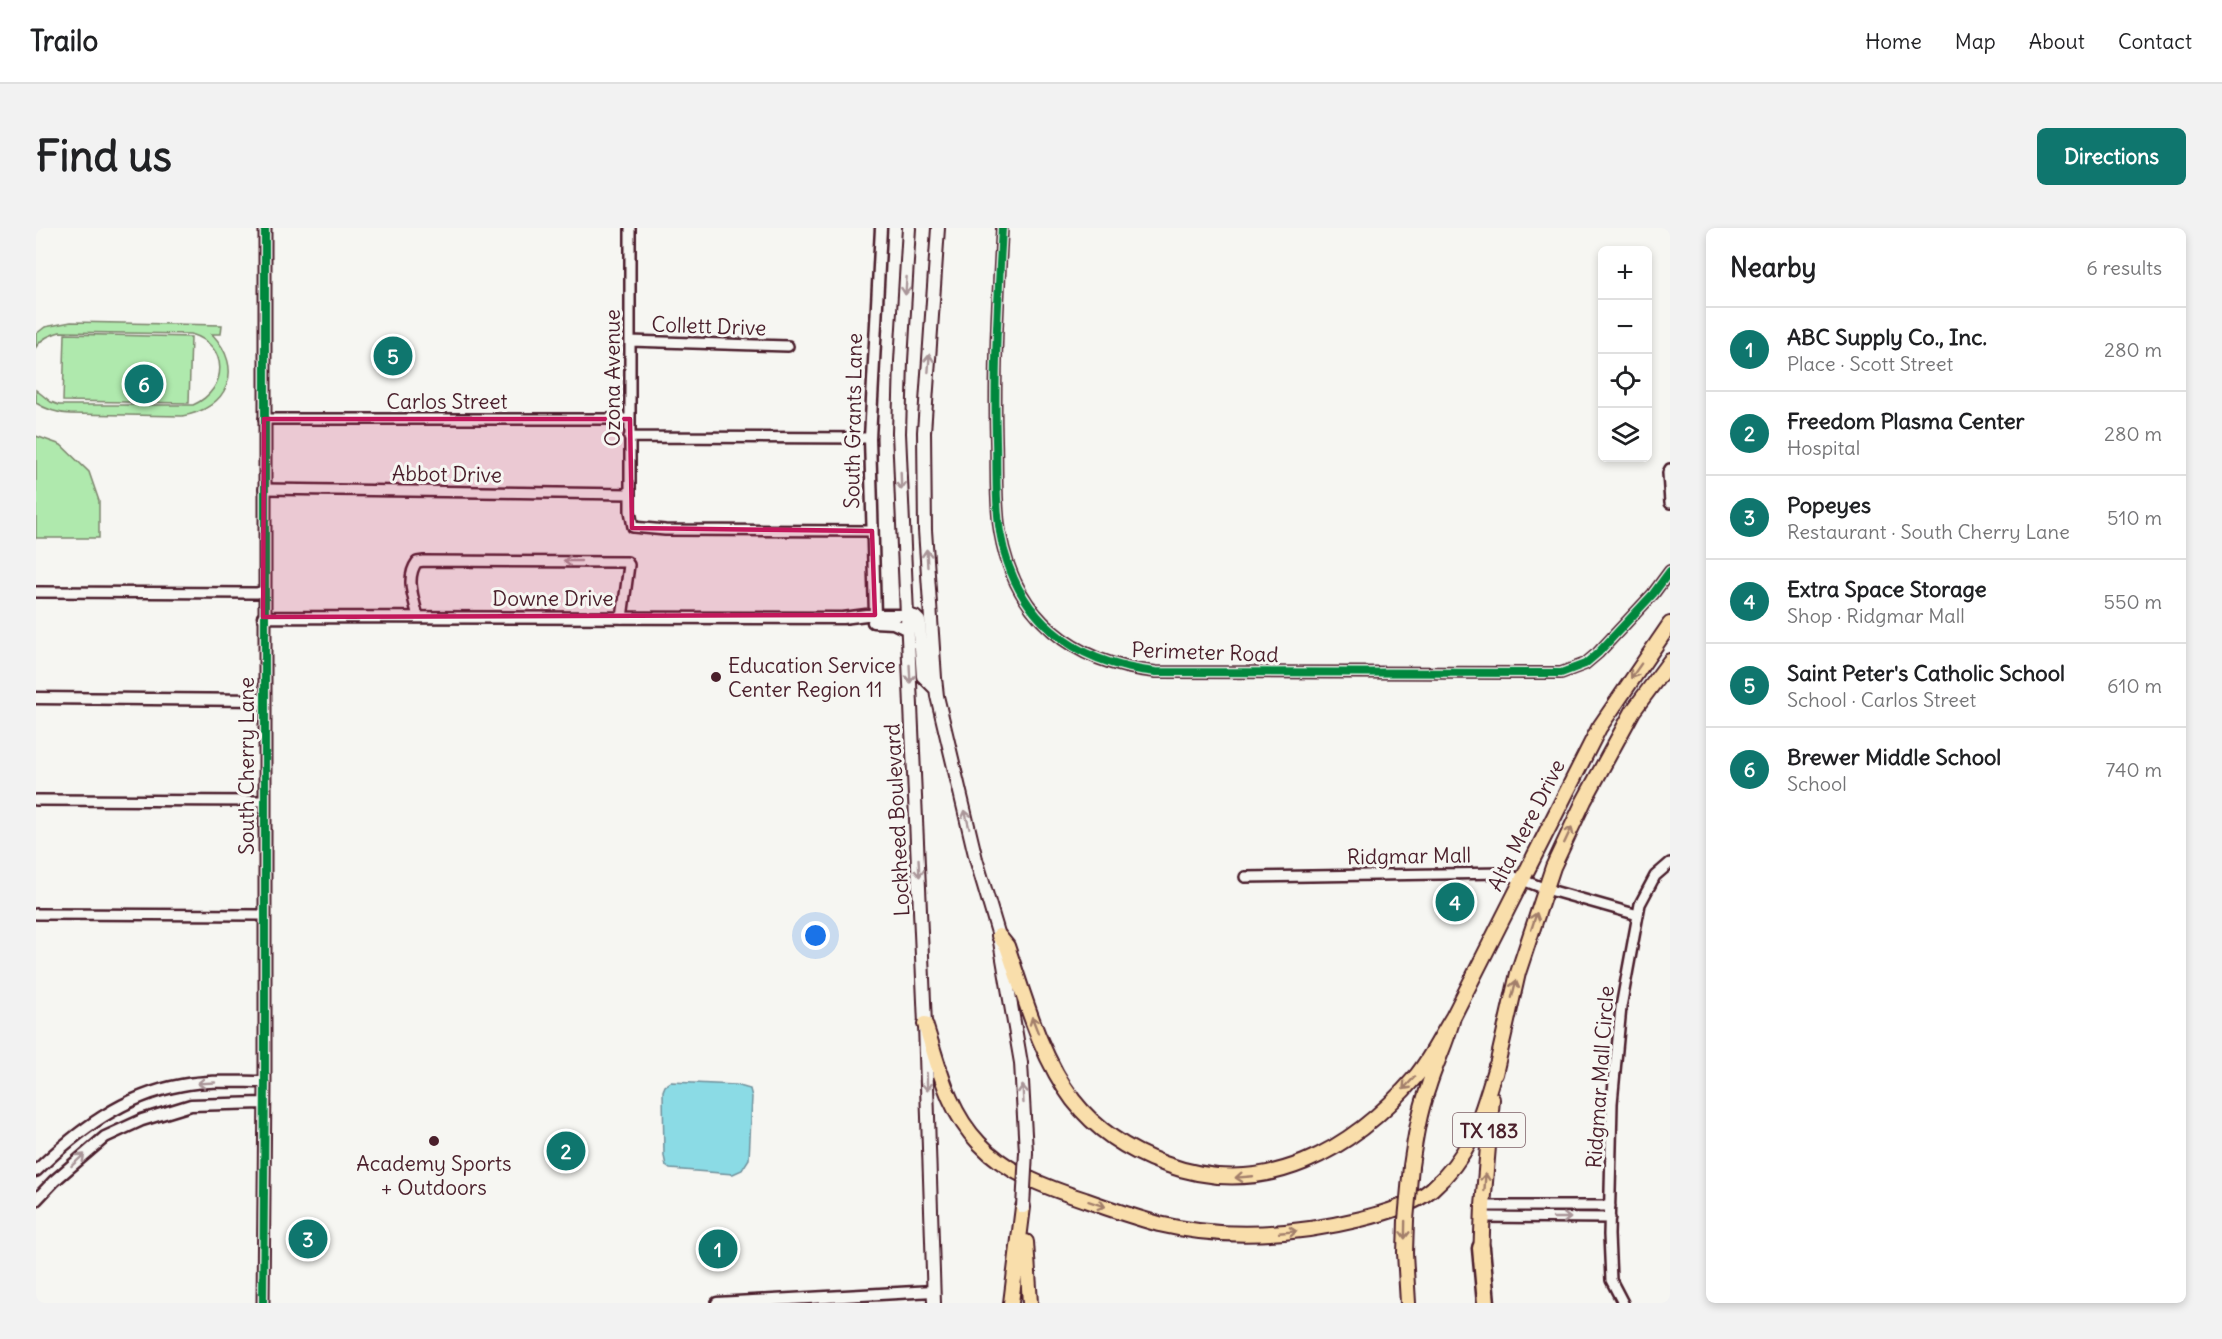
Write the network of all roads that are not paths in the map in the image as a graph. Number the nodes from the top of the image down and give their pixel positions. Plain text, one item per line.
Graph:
1 (265, 228) edge
2 (630, 228) edge
3 (881, 228) edge
4 (909, 228) edge
5 (938, 228) edge
6 (1002, 228) edge
7 (630, 341) junction
8 (788, 346) dead end
9 (264, 419) junction
10 (630, 419) junction
11 (629, 437) junction
12 (870, 438) junction
13 (1670, 469) edge
14 (264, 489) junction
15 (630, 494) junction
16 (1670, 503) edge
17 (872, 531) junction
18 (1670, 571) edge
19 (263, 591) junction
20 (36, 592) edge
21 (875, 615) junction
22 (907, 615) junction
23 (263, 617) junction
24 (418, 617) junction
25 (622, 618) junction
26 (843, 618) junction
27 (1670, 624) edge
28 (908, 630) junction
29 (1670, 661) edge
30 (936, 689) junction
31 (36, 698) edge
32 (264, 700) junction
33 (36, 800) edge
34 (264, 801) junction
35 (1670, 863) edge
36 (1245, 877) dead end
37 (1522, 880) junction
38 (1546, 889) junction
39 (36, 914) edge
40 (264, 915) junction
41 (1638, 915) junction
42 (999, 936) junction
43 (1453, 1017) junction
44 (925, 1024) junction
45 (1496, 1066) junction
46 (265, 1082) junction
47 (265, 1103) junction
48 (36, 1171) edge
49 (36, 1200) edge
50 (1610, 1206) junction
51 (1023, 1207) junction
52 (1483, 1212) junction
53 (1610, 1218) junction
54 (1481, 1248) junction
55 (934, 1297) edge
56 (1407, 1301) edge
57 (263, 1303) edge
58 (717, 1303) edge
59 (1011, 1303) edge
60 (1030, 1303) edge
61 (1482, 1303) edge
62 (1486, 1303) edge
63 (1623, 1303) edge

1 - 9 street, South Cherry Lane
2 - 7 street, Ozona Avenue
3 - 12 street, South Grants Lane
4 -> 22 main road, Lockheed Boulevard
30 -> 5 main road
6 - 18 street, Perimeter Road
7 - 8 street, Collett Drive
7 - 10 street, Ozona Avenue
9 - 10 street, Carlos Street
9 - 14 street, South Cherry Lane
10 - 11 street, Ozona Avenue
11 - 12 street
11 - 15 street, Ozona Avenue
12 - 17 street, South Grants Lane
13 - 16 street
14 - 15 street, Abbot Drive
14 - 19 street, South Cherry Lane
15 - 17 street, Ozona Avenue
17 - 21 street, South Grants Lane
19 - 20 street
19 - 23 street, South Cherry Lane
21 - 22 street, Downe Drive
21 - 26 street, Downe Drive
22 - 28 main road, Lockheed Boulevard
22 - 30 main road
23 - 24 street, Downe Drive
23 - 32 street, South Cherry Lane
24 - 25 street, Downe Drive
25 -> 24 street
25 - 26 street, Downe Drive
26 - 28 street, Downe Drive
27 -> 37 main road, Alta Mere Drive
28 -> 44 main road, Lockheed Boulevard
38 -> 29 main road, Alta Mere Drive / TX 183
42 -> 30 main road
31 - 32 street
32 - 34 street, South Cherry Lane
33 - 34 street
34 - 40 street, South Cherry Lane
35 - 41 street, Ridgmar Mall Circle
36 - 37 street, Ridgmar Mall
37 - 38 street, Ridgmar Mall
37 - 43 main road, Alta Mere Drive
38 - 41 street, Ridgmar Mall
45 -> 38 main road, Alta Mere Drive / TX 183
39 - 40 street
40 - 46 street, South Cherry Lane
41 - 50 street, Ridgmar Mall Circle
43 -> 42 main road
51 -> 42 main road, bridge
43 -> 56 main road, Alta Mere Drive, bridge
44 -> 45 main road
44 -> 55 main road, Lockheed Boulevard
52 -> 45 main road, Alta Mere Drive / TX 183
46 - 47 street, South Cherry Lane
46 -> 48 street
49 -> 47 street
47 - 57 street, South Cherry Lane
50 - 52 street
50 - 53 street, Ridgmar Mall Circle
51 - 59 main road
51 - 60 main road
52 -> 53 street
52 - 54 main road, Alta Mere Drive / TX 183
53 - 63 street, Ridgmar Mall Circle
54 - 61 main road, Alta Mere Drive / TX 183
54 - 62 highway
55 - 58 street

